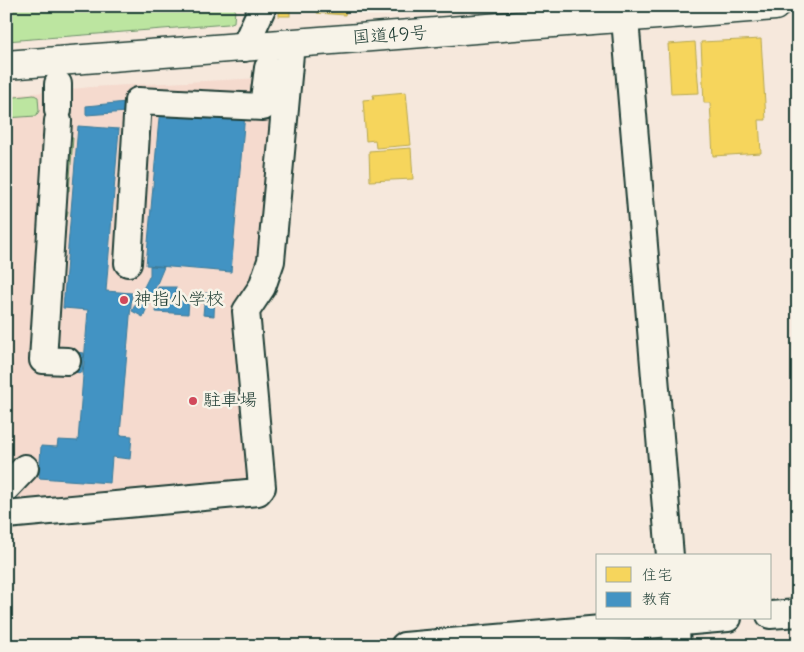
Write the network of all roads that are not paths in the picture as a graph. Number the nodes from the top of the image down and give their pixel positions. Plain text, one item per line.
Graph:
1 (262, 6) edge
2 (775, 6) edge
3 (625, 18) junction
4 (291, 43) junction
5 (244, 48) junction
6 (6, 66) edge
7 (268, 68) dead end
8 (58, 84) dead end
9 (128, 263) dead end
10 (66, 361) dead end
11 (25, 468) dead end
12 (6, 488) edge
13 (6, 515) edge
14 (670, 554) edge
15 (798, 612) edge
16 (772, 615) edge
17 (719, 620) edge
18 (676, 629) edge
19 (404, 646) edge

1 - 5 street
2 - 3 highway, 国道49号
3 - 4 highway, 国道49号
3 - 14 street
4 - 5 highway, 国道49号
4 - 13 street
5 - 6 highway, 国道49号
7 - 9 street
8 - 10 street
11 - 12 street
15 - 16 street
17 - 18 street
18 - 19 street

